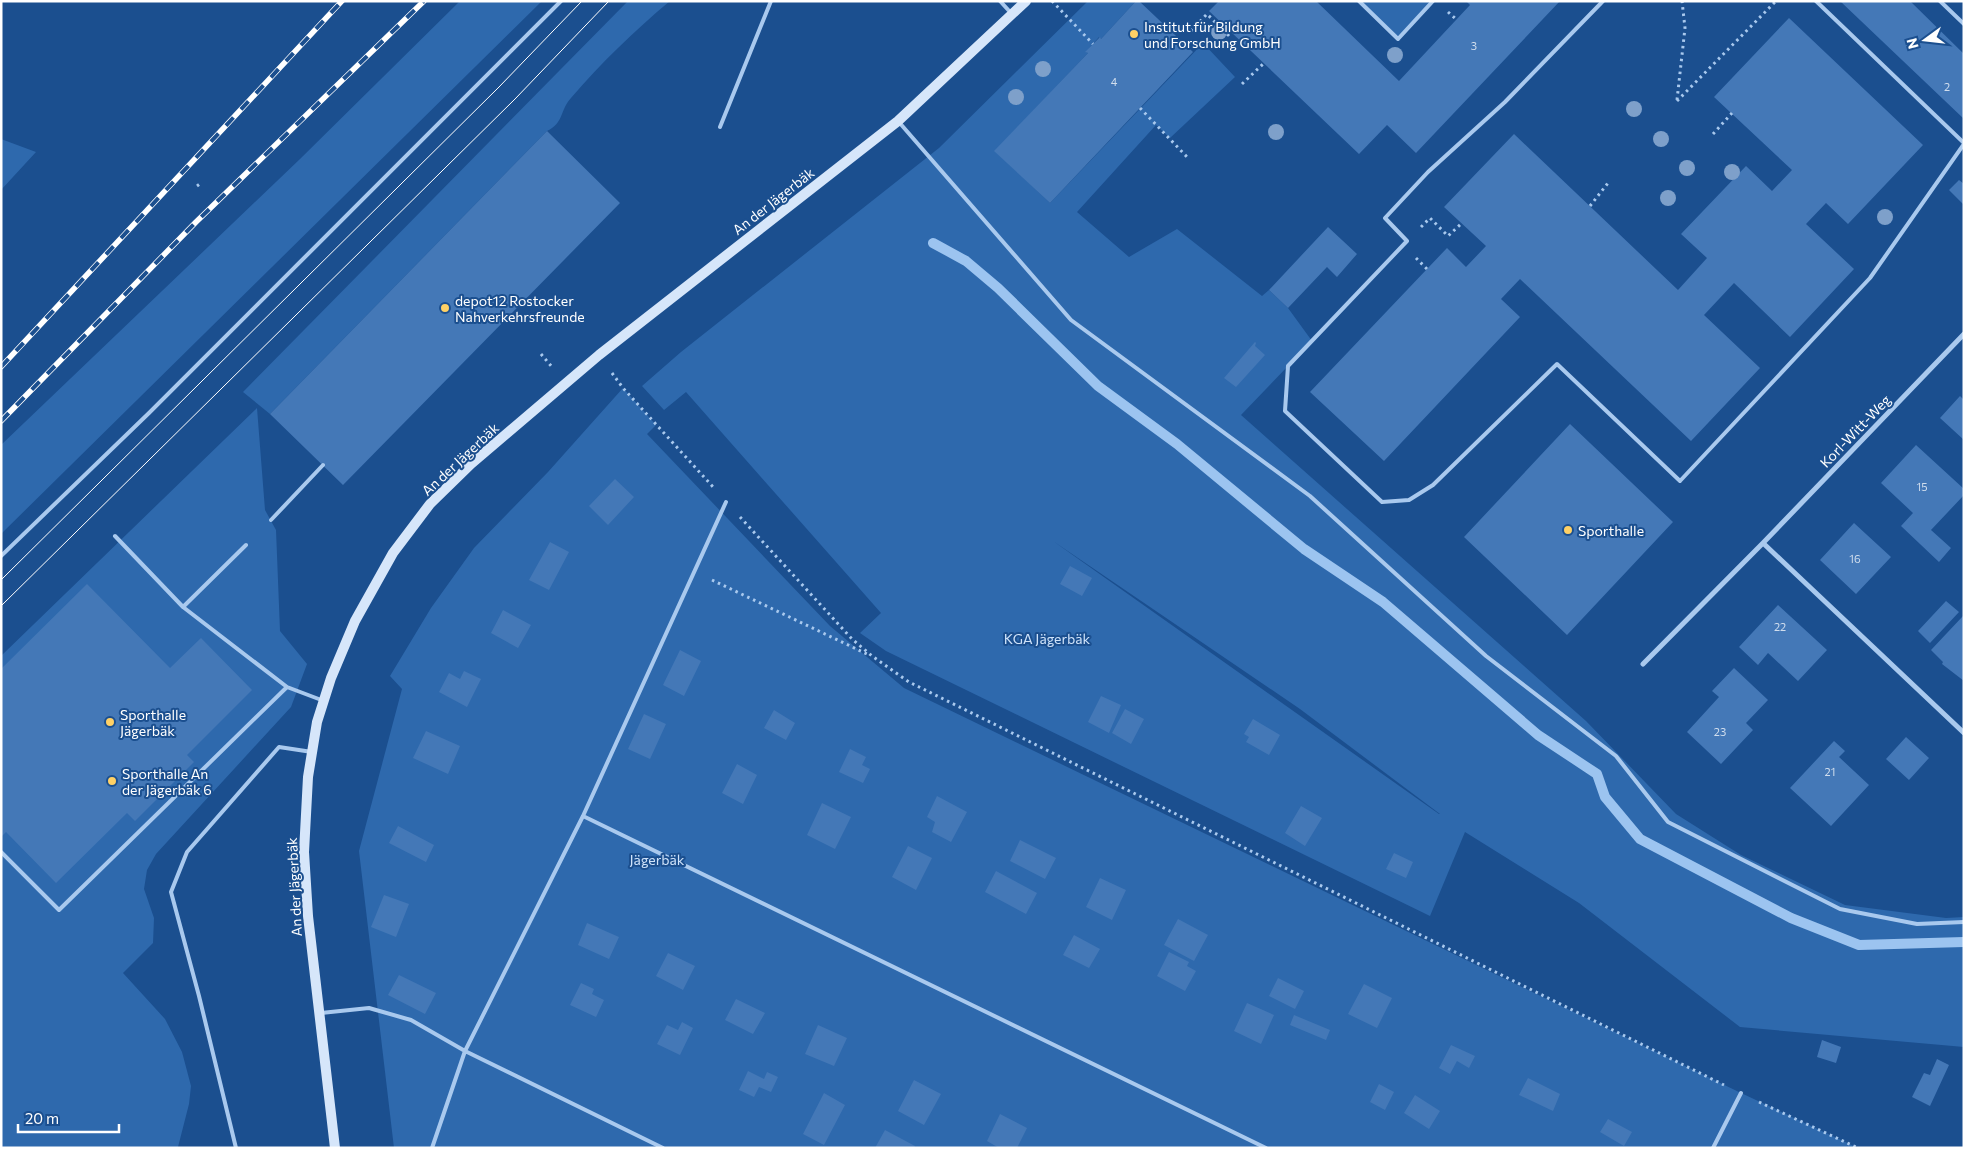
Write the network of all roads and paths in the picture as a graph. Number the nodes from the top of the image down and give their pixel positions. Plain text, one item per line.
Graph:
1 (561, 1) edge
2 (770, 1) edge
3 (1000, 1) edge
4 (1026, 1) edge
5 (1052, 1) edge
6 (1359, 1) edge
7 (1433, 1) edge
8 (1603, 1) edge
9 (1682, 1) edge
10 (1776, 1) edge
11 (1816, 1) edge
12 (1940, 1) edge
13 (1013, 14) junction
14 (1964, 24) edge
15 (1191, 31) dead end
16 (1231, 32) dead end
17 (1093, 44) dead end
18 (1264, 63) dead end
19 (1242, 84) dead end
20 (1140, 108) dead end
21 (1732, 113) dead end
22 (898, 121) junction
23 (720, 127) dead end
24 (1713, 134) dead end
25 (1964, 144) edge
26 (1189, 159) dead end
27 (1608, 183) dead end
28 (1590, 206) dead end
29 (1462, 223) dead end
30 (1407, 241) junction
31 (1417, 259) dead end
32 (1428, 269) dead end
33 (1964, 334) edge
34 (323, 465) dead end
35 (726, 502) dead end
36 (271, 520) dead end
37 (115, 536) dead end
38 (1763, 543) junction
39 (246, 545) dead end
40 (1, 556) edge
41 (695, 573) junction
42 (183, 606) junction
43 (852, 639) dead end
44 (872, 656) junction
45 (1643, 664) dead end
46 (287, 687) junction
47 (324, 701) junction
48 (1964, 733) edge
49 (312, 752) junction
50 (583, 816) junction
51 (1, 852) edge
52 (1964, 922) edge
53 (319, 1013) junction
54 (465, 1051) junction
55 (1741, 1093) junction
56 (236, 1148) edge
57 (335, 1148) edge
58 (432, 1148) edge
59 (663, 1148) edge
60 (1266, 1148) edge
61 (1713, 1148) edge
62 (1858, 1148) edge

1 - 40 lane
2 - 23 lane
3 - 13 lane
4 - 13 street, An der Jägerbäk
5 - 17 path
6 - 7 lane
8 - 30 lane
9 - 10 path
11 - 25 lane
12 - 14 lane
13 - 22 street, An der Jägerbäk
15 - 16 path
18 - 19 path
20 - 26 path
21 - 24 path
22 - 47 street, An der Jägerbäk
22 - 52 lane
25 - 30 lane
27 - 28 path
29 - 30 path
31 - 32 path
33 - 38 street, Korl-Witt-Weg
34 - 36 lane
35 - 41 lane
37 - 42 lane
38 - 45 street, Korl-Witt-Weg
38 - 48 street
39 - 42 lane
41 - 44 path
41 - 50 lane
42 - 46 lane
43 - 44 path
44 - 55 path
46 - 47 lane
46 - 51 lane
47 - 49 street, An der Jägerbäk
49 - 53 street, An der Jägerbäk
49 - 56 lane
50 - 54 lane
50 - 60 lane
53 - 54 lane
53 - 57 street, An der Jägerbäk
54 - 58 lane
54 - 59 lane
55 - 61 lane
55 - 62 path

